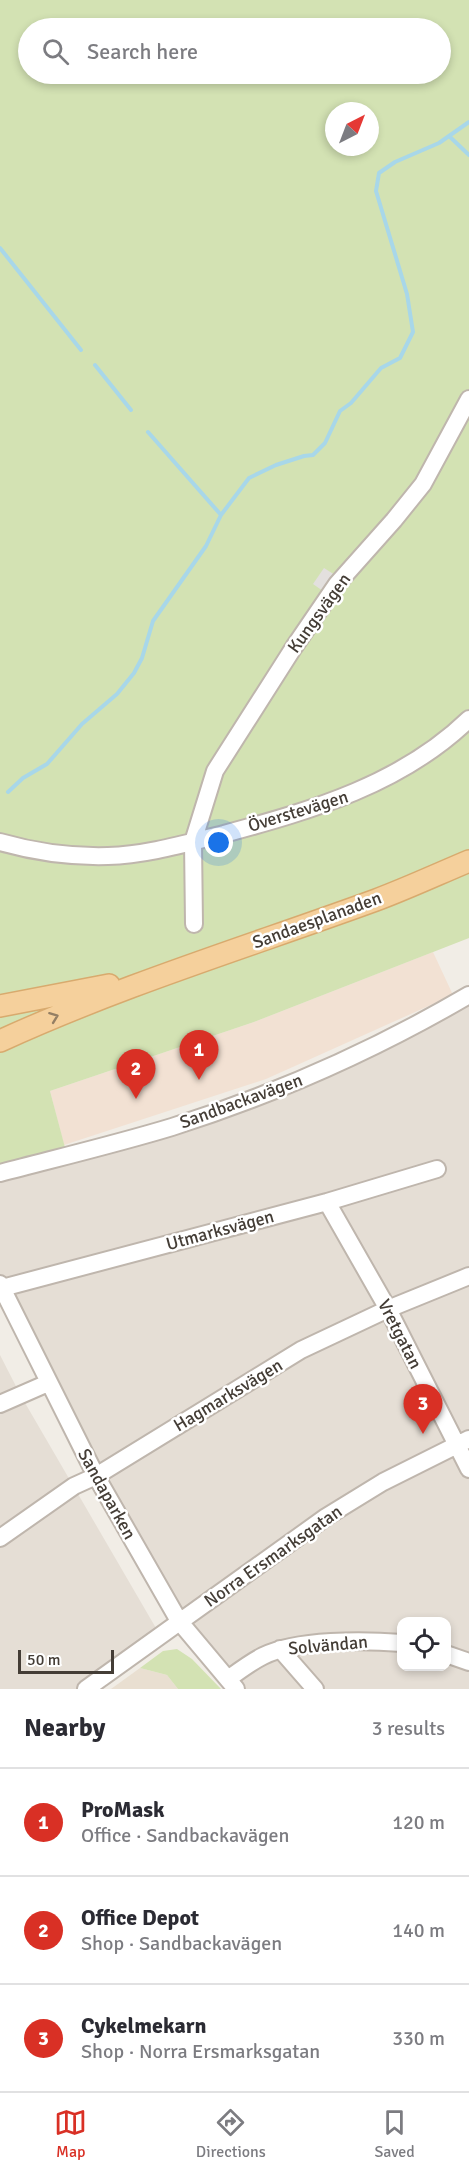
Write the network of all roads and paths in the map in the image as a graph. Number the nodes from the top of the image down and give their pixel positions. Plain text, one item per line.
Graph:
1 (469, 399) edge
2 (469, 719) edge
3 (0, 842) edge
4 (193, 842) junction
5 (469, 861) edge
6 (194, 924) dead end
7 (163, 974) junction
8 (469, 995) edge
9 (0, 1006) edge
10 (0, 1041) edge
11 (437, 1169) dead end
12 (0, 1173) edge
13 (327, 1202) junction
14 (469, 1276) edge
15 (1, 1286) edge
16 (388, 1309) junction
17 (48, 1383) junction
18 (0, 1404) edge
19 (463, 1442) edge
20 (469, 1469) edge
21 (96, 1476) junction
22 (0, 1538) edge
23 (179, 1621) junction
24 (397, 1643) edge
25 (280, 1649) junction
26 (451, 1655) edge
27 (469, 1662) edge
28 (232, 1684) edge
29 (87, 1689) edge
30 (315, 1689) edge

1 - 4 street, Kungsvägen
2 - 4 street, Överstevägen
3 - 4 street, Överstevägen
4 - 6 street, Kungsvägen
5 - 7 main road, Sandaesplanaden
7 - 9 main road, Sandaesplanaden
10 -> 7 main road, Sandaesplanaden
8 - 12 street, Sandbackavägen
11 - 13 street, Utmarksvägen
13 - 15 street, Utmarksvägen
13 - 16 street, Vretgatan
14 - 16 street, Hagmarksvägen
15 - 17 street, Sandaparken
16 - 19 street, Vretgatan
16 - 21 street, Hagmarksvägen
17 - 18 street
17 - 21 street, Sandaparken
19 - 20 street, Vretgatan
19 - 23 street, Norra Ersmarksgatan
21 - 22 street, Hagmarksvägen
21 - 23 street, Sandaparken
23 - 28 street, Sandaparken
23 - 29 street, Norra Ersmarksgatan
24 - 25 street, Solvändan
25 - 28 street, Solvändan
25 - 30 street
26 - 27 street

